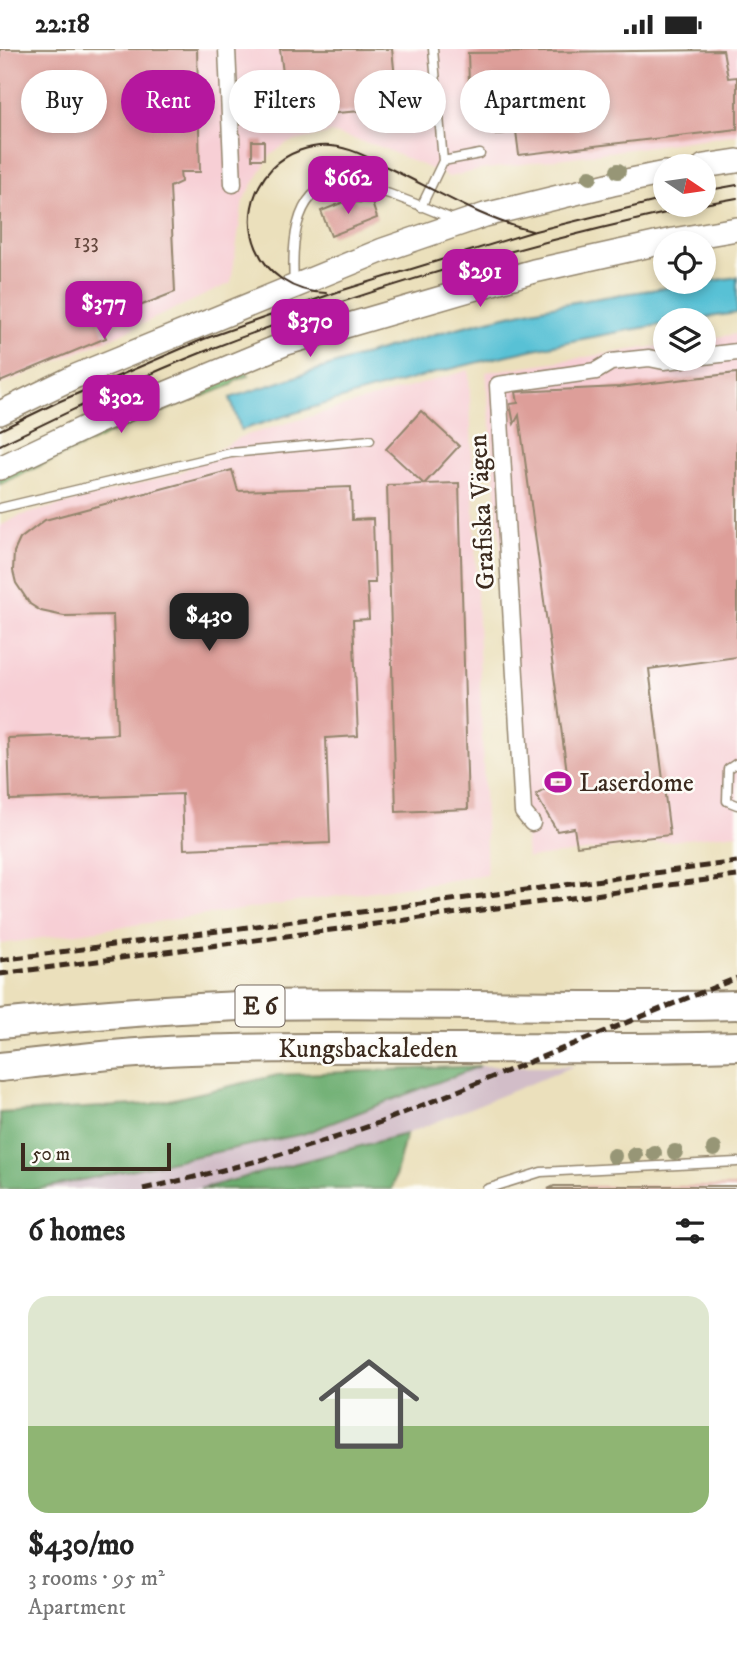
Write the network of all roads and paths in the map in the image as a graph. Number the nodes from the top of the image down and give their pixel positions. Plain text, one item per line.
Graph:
1 (228, 49) edge
2 (433, 49) edge
3 (480, 154) dead end
4 (443, 161) junction
5 (737, 161) edge
6 (716, 164) edge
7 (653, 175) edge
8 (233, 184) dead end
9 (421, 207) junction
10 (464, 224) junction
11 (737, 229) edge
12 (294, 286) junction
13 (737, 352) edge
14 (716, 355) edge
15 (653, 359) edge
16 (0, 412) edge
17 (370, 440) dead end
18 (0, 468) edge
19 (0, 508) edge
20 (737, 763) edge
21 (737, 805) edge
22 (532, 823) dead end
23 (737, 1005) edge
24 (0, 1024) edge
25 (737, 1046) edge
26 (0, 1067) edge
27 (737, 1162) edge
28 (486, 1189) edge

1 - 8 street
2 - 4 lane
3 - 4 lane
4 - 9 lane
5 - 6 main road
7 - 10 main road
9 - 10 lane
9 - 12 lane
10 - 12 main road
11 - 18 main road
12 - 16 main road
13 - 14 street
15 - 22 street, Grafiska Vägen
17 - 19 lane
20 - 21 lane
23 - 24 highway, Kungsbackaleden / E 6
25 - 26 highway, Kungsbackaleden / E 6
27 - 28 lane

